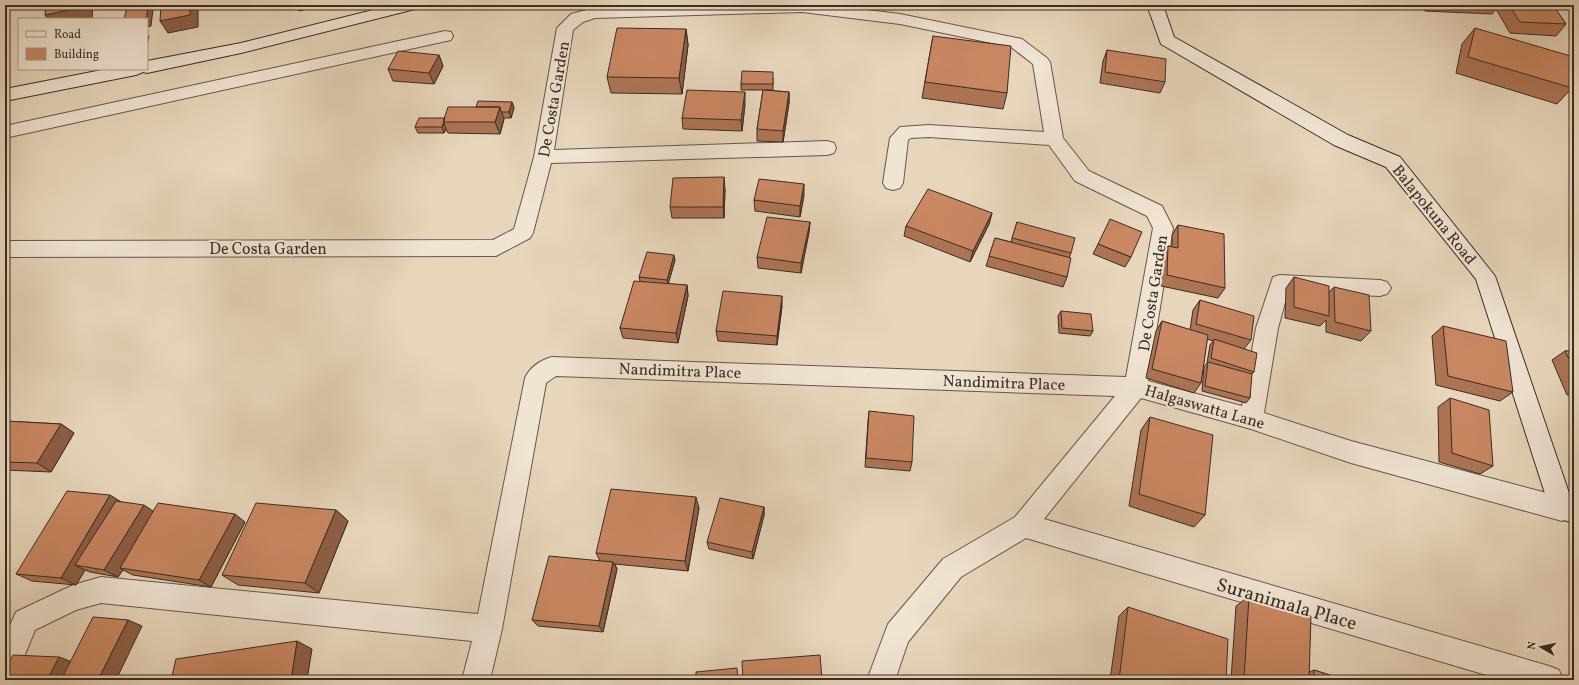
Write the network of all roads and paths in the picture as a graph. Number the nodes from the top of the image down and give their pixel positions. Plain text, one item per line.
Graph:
1 (413, 5) edge
2 (1155, 5) edge
3 (444, 36) dead end
4 (148, 67) edge
5 (131, 70) edge
6 (5, 96) edge
7 (5, 132) edge
8 (1054, 139) junction
9 (827, 148) dead end
10 (543, 157) junction
11 (893, 183) dead end
12 (5, 249) edge
13 (1380, 288) dead end
14 (1136, 387) junction
15 (1251, 419) junction
16 (1568, 510) edge
17 (1024, 525) junction
18 (489, 629) junction
19 (5, 669) edge
20 (476, 680) edge
21 (881, 680) edge
22 (1549, 680) edge

1 - 4 street
2 - 16 street, Balapokuna Road
3 - 7 street
5 - 6 street
8 - 10 street, De Costa Garden
8 - 11 street
8 - 14 street, De Costa Garden
9 - 10 street
10 - 12 street, De Costa Garden
13 - 15 street
14 - 15 street, Halgaswatta Lane
14 - 17 street, Halgaswatta Lane
14 - 18 street, Nandimitra Place
15 - 16 street, Halgaswatta Lane
17 - 21 street, Halgaswatta Lane
17 - 22 street, Suranimala Place
18 - 19 street
18 - 20 street, Nandimitra Place

